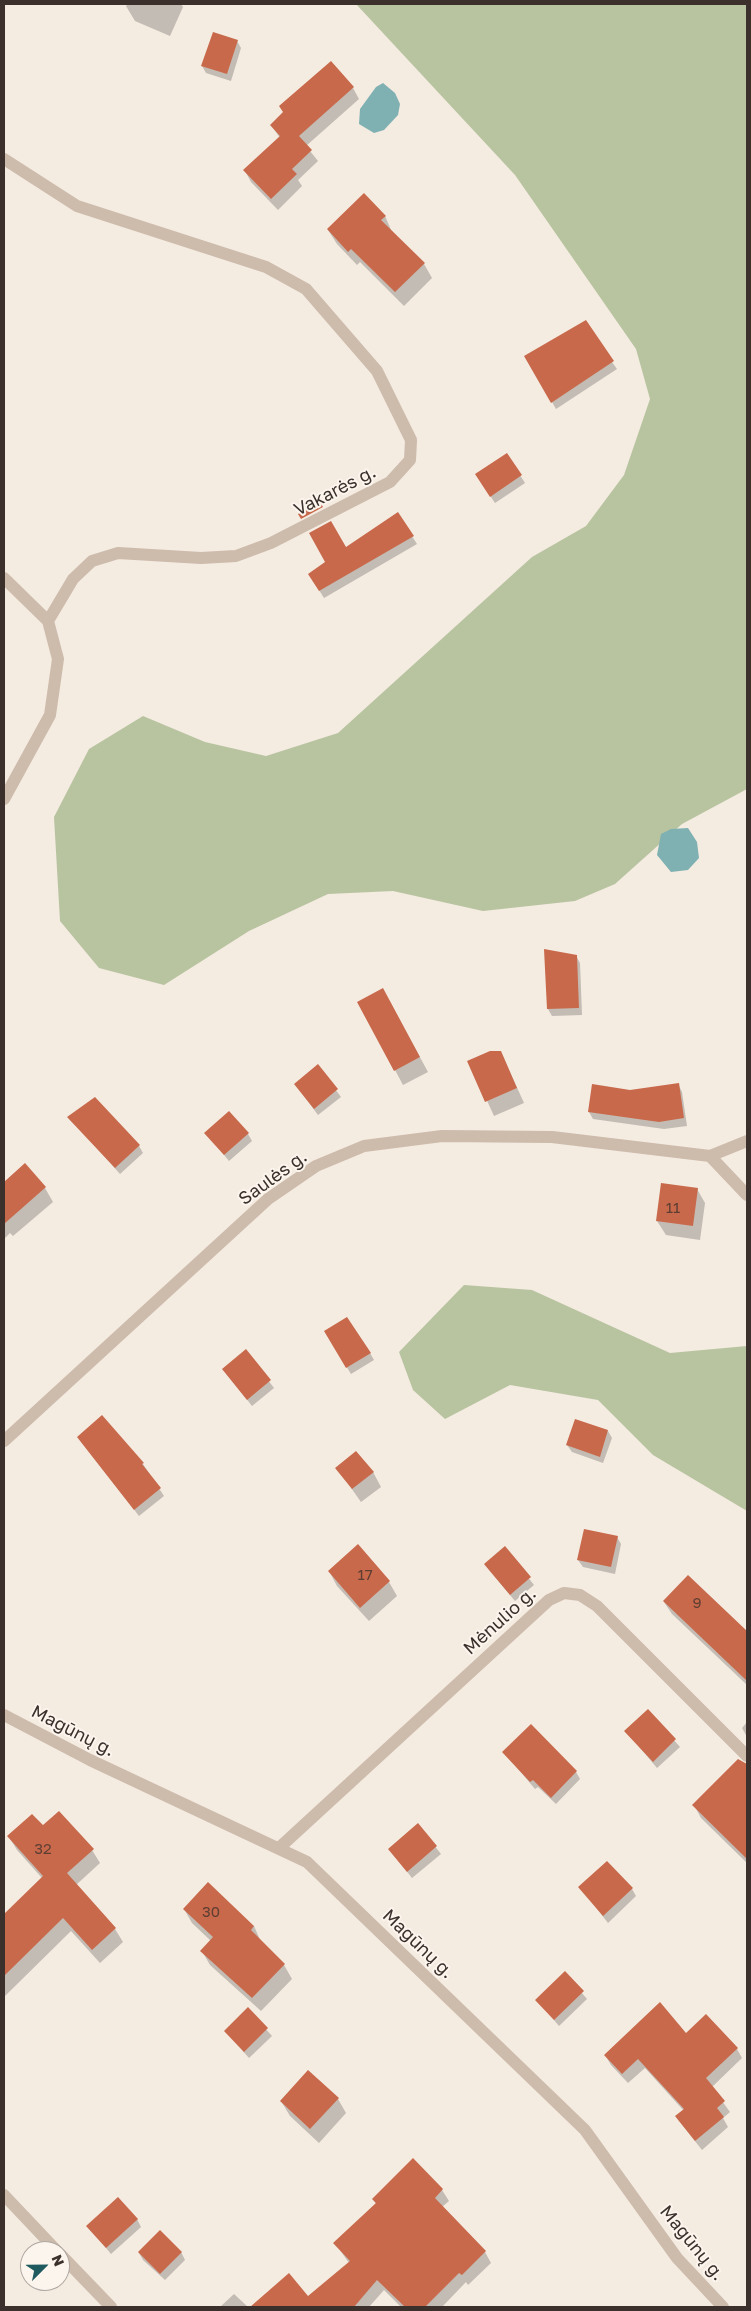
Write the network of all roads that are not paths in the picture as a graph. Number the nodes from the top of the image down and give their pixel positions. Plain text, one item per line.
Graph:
1 (4, 160) edge
2 (4, 578) edge
3 (48, 621) junction
4 (4, 799) edge
5 (747, 1141) edge
6 (710, 1156) junction
7 (747, 1195) edge
8 (4, 1441) edge
9 (4, 1715) edge
10 (747, 1756) edge
11 (278, 1848) junction
12 (4, 2195) edge
13 (48, 2241) edge
14 (70, 2264) edge
15 (111, 2307) edge
16 (723, 2307) edge

1 - 3 street, Vakarės g.
2 - 3 street
3 - 4 street
5 - 6 street
6 - 7 street
6 - 8 street, Saulės g.
9 - 11 street, Magūnų g.
10 - 11 street, Mėnulio g.
11 - 16 street, Magūnų g.
12 - 13 street
14 - 15 street

